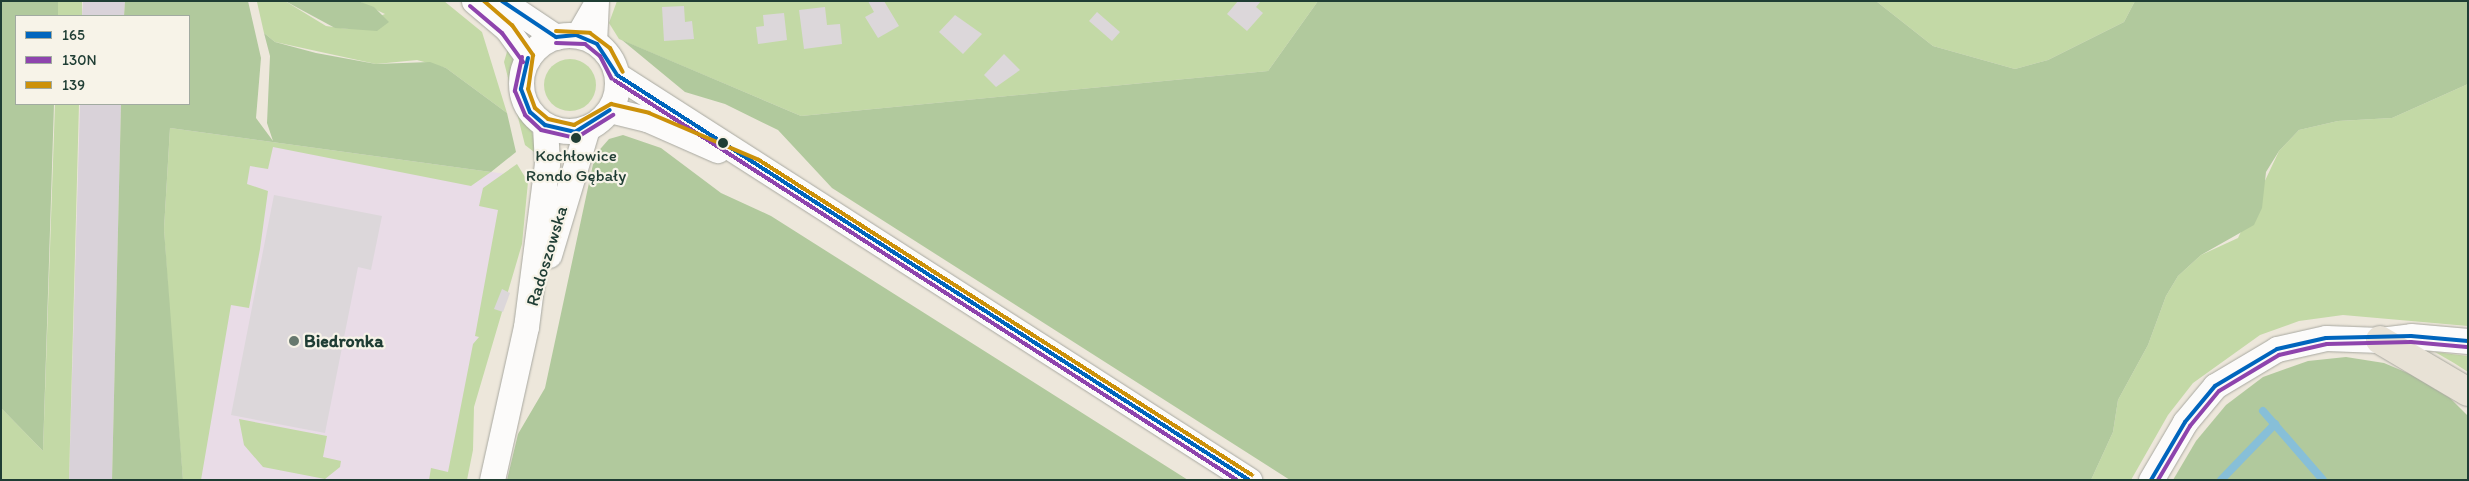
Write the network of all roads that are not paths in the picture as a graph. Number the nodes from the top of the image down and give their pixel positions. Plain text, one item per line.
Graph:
1 (474, 1) edge
2 (502, 1) edge
3 (597, 1) edge
4 (576, 39) junction
5 (528, 58) junction
6 (617, 74) junction
7 (610, 110) junction
8 (546, 125) junction
9 (587, 128) junction
10 (756, 166) junction
11 (526, 327) junction
12 (2380, 340) junction
13 (2468, 341) edge
14 (2468, 392) edge
15 (492, 480) edge
16 (1249, 480) edge
17 (2151, 480) edge

1 - 5 street
2 - 4 street
3 - 4 street
4 - 5 street
4 - 6 street
5 - 8 street
6 - 7 street
6 - 10 street
7 - 9 street
7 - 10 street
8 - 9 street
8 - 11 street, Radoszowska
9 - 11 street, Radoszowska
10 - 16 street
11 - 15 street, Radoszowska
12 - 13 street
12 - 14 highway
12 - 17 street

